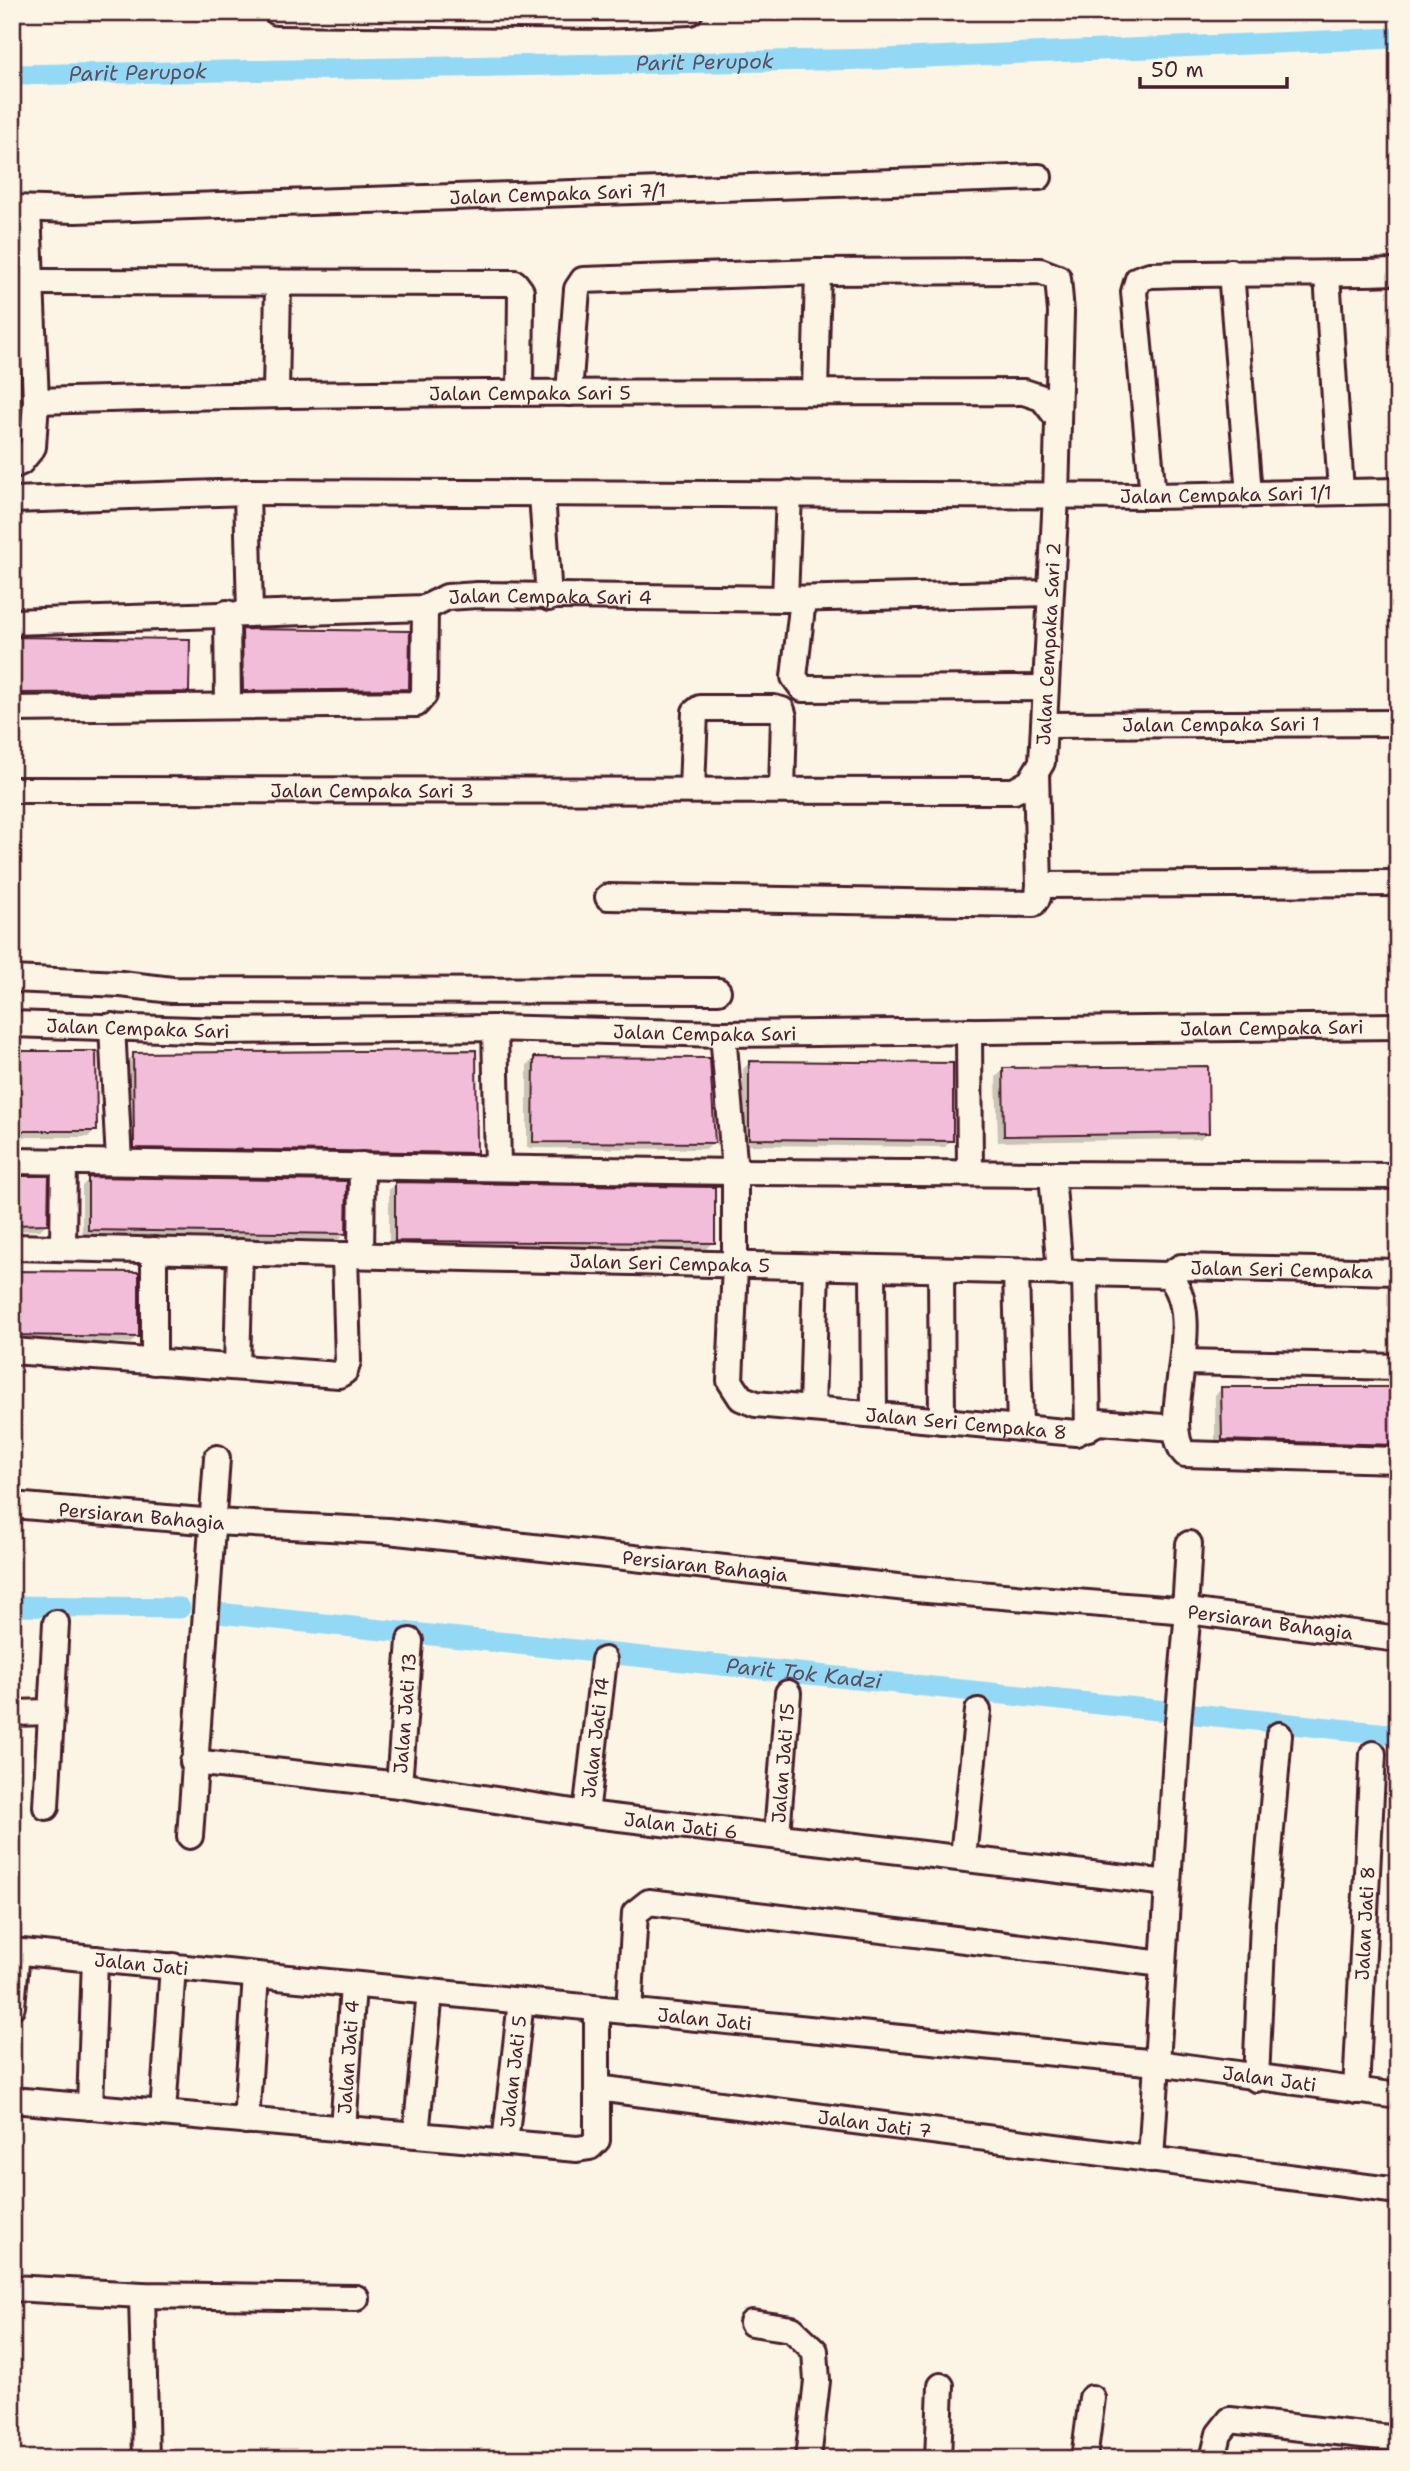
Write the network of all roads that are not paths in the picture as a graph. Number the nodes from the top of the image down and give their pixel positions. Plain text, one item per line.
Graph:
1 (276, 12) edge
2 (690, 12) edge
3 (1039, 177) dead end
4 (20, 208) edge
5 (818, 272) junction
6 (1231, 272) junction
7 (1398, 272) edge
8 (1327, 275) junction
9 (33, 282) junction
10 (278, 285) junction
11 (22, 335) edge
12 (520, 392) junction
13 (815, 392) junction
14 (276, 393) junction
15 (569, 393) junction
16 (36, 401) junction
17 (1056, 416) junction
18 (12, 466) edge
19 (1398, 491) edge
20 (247, 492) junction
21 (1341, 492) junction
22 (789, 493) junction
23 (542, 494) junction
24 (1249, 494) junction
25 (1056, 496) junction
26 (1153, 496) junction
27 (12, 500) edge
28 (1049, 593) junction
29 (549, 598) junction
30 (794, 599) junction
31 (425, 608) junction
32 (239, 613) junction
33 (12, 622) edge
34 (1044, 688) junction
35 (228, 705) junction
36 (12, 709) edge
37 (1398, 723) edge
38 (1044, 725) junction
39 (1036, 772) junction
40 (692, 789) junction
41 (734, 789) joint
42 (782, 789) junction
43 (12, 790) edge
44 (1398, 883) edge
45 (1039, 885) junction
46 (608, 897) dead end
47 (12, 979) edge
48 (718, 991) dead end
49 (12, 1024) edge
50 (112, 1026) junction
51 (1398, 1026) edge
52 (495, 1028) junction
53 (970, 1031) junction
54 (723, 1034) junction
55 (12, 1161) edge
56 (64, 1161) junction
57 (118, 1162) junction
58 (362, 1165) junction
59 (498, 1166) junction
60 (735, 1172) junction
61 (970, 1172) junction
62 (1052, 1174) junction
63 (1398, 1176) edge
64 (12, 1247) edge
65 (63, 1248) junction
66 (154, 1250) junction
67 (240, 1252) junction
68 (353, 1255) junction
69 (735, 1265) junction
70 (816, 1266) junction
71 (873, 1268) junction
72 (940, 1270) junction
73 (1016, 1272) junction
74 (1398, 1272) edge
75 (1060, 1273) junction
76 (1085, 1273) junction
77 (1168, 1275) junction
78 (12, 1351) edge
79 (154, 1362) junction
80 (1184, 1362) junction
81 (237, 1367) junction
82 (1398, 1367) edge
83 (812, 1409) junction
84 (874, 1415) junction
85 (942, 1421) junction
86 (1020, 1428) junction
87 (1088, 1428) junction
88 (1175, 1428) junction
89 (218, 1458) dead end
90 (1398, 1460) edge
91 (12, 1505) edge
92 (214, 1522) junction
93 (1189, 1544) dead end
94 (1187, 1611) junction
95 (56, 1623) dead end
96 (1398, 1639) edge
97 (410, 1641) dead end
98 (604, 1660) dead end
99 (788, 1693) dead end
100 (978, 1711) dead end
101 (52, 1712) junction
102 (12, 1713) edge
103 (1279, 1735) dead end
104 (1373, 1754) dead end
105 (193, 1762) junction
106 (399, 1785) junction
107 (46, 1807) dead end
108 (586, 1814) junction
109 (778, 1835) junction
110 (190, 1836) dead end
111 (963, 1857) junction
112 (1168, 1883) junction
113 (15, 1952) edge
114 (95, 1959) junction
115 (1163, 1964) junction
116 (173, 1966) junction
117 (256, 1976) junction
118 (352, 1986) junction
119 (430, 1992) junction
120 (521, 2001) junction
121 (12, 2006) edge
122 (597, 2009) junction
123 (629, 2012) junction
124 (1157, 2063) junction
125 (1256, 2079) junction
126 (597, 2088) junction
127 (1356, 2091) junction
128 (1398, 2096) edge
129 (12, 2100) edge
130 (90, 2107) junction
131 (163, 2113) junction
132 (246, 2121) junction
133 (343, 2129) junction
134 (416, 2135) junction
135 (505, 2143) junction
136 (1151, 2160) junction
137 (1398, 2191) edge
138 (12, 2288) edge
139 (142, 2295) junction
140 (356, 2298) dead end
141 (752, 2323) dead end
142 (941, 2386) dead end
143 (1092, 2398) dead end
144 (1398, 2439) edge
145 (146, 2459) edge
146 (808, 2459) edge
147 (938, 2459) edge
148 (1084, 2459) edge
149 (1213, 2459) edge

1 - 2 street
3 - 4 street, Jalan Cempaka Sari 7/1
4 - 9 street
5 - 13 street
5 - 15 street
5 - 17 street, Jalan Cempaka Sari 2
6 - 8 street
6 - 24 street
6 - 26 street
7 - 8 street
8 - 21 street
9 - 10 street
9 - 11 street
10 - 12 street
10 - 14 street
11 - 16 street
12 - 14 street, Jalan Cempaka Sari 5
12 - 15 street, Jalan Cempaka Sari 5
13 - 15 street, Jalan Cempaka Sari 5
13 - 17 street, Jalan Cempaka Sari 5
14 - 16 street, Jalan Cempaka Sari 5
16 - 18 street
17 - 25 street, Jalan Cempaka Sari 2
19 - 21 street, Jalan Cempaka Sari 1/1
20 - 23 street, Jalan Cempaka Sari 1/1
20 - 27 street, Jalan Cempaka Sari 1/1
20 - 32 street
21 - 24 street, Jalan Cempaka Sari 1/1
22 - 23 street, Jalan Cempaka Sari 1/1
22 - 25 street, Jalan Cempaka Sari 1/1
22 - 30 street
23 - 29 street
24 - 26 street, Jalan Cempaka Sari 1/1
25 - 26 street, Jalan Cempaka Sari 1/1
25 - 28 street, Jalan Cempaka Sari 2
28 - 30 street, Jalan Cempaka Sari 4
28 - 34 street, Jalan Cempaka Sari 2
29 - 30 street, Jalan Cempaka Sari 4
29 - 31 street, Jalan Cempaka Sari 4
30 - 34 street
31 - 32 street, Jalan Cempaka Sari 4
31 - 35 street
32 - 33 street, Jalan Cempaka Sari 4
32 - 35 street
34 - 38 street, Jalan Cempaka Sari 2
35 - 36 street
37 - 38 street, Jalan Cempaka Sari 1
38 - 39 street, Jalan Cempaka Sari 2
39 - 42 street, Jalan Cempaka Sari 2
39 - 45 street
40 - 41 street, Jalan Cempaka Sari 3
40 - 42 street
40 - 43 street, Jalan Cempaka Sari 3
41 - 42 street, Jalan Cempaka Sari 2
44 - 45 street
45 - 46 street
47 - 48 street
49 - 50 street, Jalan Cempaka Sari
50 - 52 street, Jalan Cempaka Sari
50 - 57 street
51 - 53 street, Jalan Cempaka Sari
52 - 54 street, Jalan Cempaka Sari
52 - 59 street
53 - 54 street, Jalan Cempaka Sari
53 - 61 street
54 - 60 street
55 - 56 street
56 - 57 street
56 - 65 street
57 - 58 street
58 - 59 street
58 - 68 street
59 - 60 street
60 - 61 street
60 - 69 street
61 - 62 street
62 - 63 street
62 - 75 street
64 - 65 street, Jalan Seri Cempaka 5
65 - 66 street, Jalan Seri Cempaka 5
66 - 67 street, Jalan Seri Cempaka 5
66 - 79 street
67 - 68 street, Jalan Seri Cempaka 5
67 - 81 street
68 - 69 street, Jalan Seri Cempaka 5
68 - 81 street
69 - 70 street, Jalan Seri Cempaka 5
69 - 83 street, Jalan Seri Cempaka 8
70 - 71 street, Jalan Seri Cempaka 5
70 - 83 street
71 - 72 street, Jalan Seri Cempaka 5
71 - 84 street
72 - 73 street, Jalan Seri Cempaka 5
72 - 85 street
73 - 75 street, Jalan Seri Cempaka 5
73 - 86 street
74 - 77 street, Jalan Seri Cempaka
75 - 76 street, Jalan Seri Cempaka 5
76 - 77 street, Jalan Seri Cempaka 5
76 - 87 street
77 - 80 street
78 - 79 street
79 - 81 street
80 - 82 street
80 - 88 street
83 - 84 street, Jalan Seri Cempaka 8
84 - 85 street, Jalan Seri Cempaka 8
85 - 86 street, Jalan Seri Cempaka 8
86 - 87 street, Jalan Seri Cempaka 8
87 - 88 street, Jalan Seri Cempaka 8
88 - 90 street
89 - 92 street
91 - 92 street, Persiaran Bahagia
92 - 94 street, Persiaran Bahagia
92 - 105 street
93 - 94 street
94 - 96 street, Persiaran Bahagia
94 - 112 street
95 - 101 street
97 - 106 street, Jalan Jati 13
98 - 108 street, Jalan Jati 14
99 - 109 street, Jalan Jati 15
100 - 111 street
101 - 102 street
101 - 107 street
103 - 125 street
104 - 127 street, Jalan Jati 8
105 - 106 street, Jalan Jati 6
105 - 110 street
106 - 108 street, Jalan Jati 6
108 - 109 street, Jalan Jati 6
109 - 111 street, Jalan Jati 6
111 - 112 street, Jalan Jati 6
112 - 115 street
113 - 114 street, Jalan Jati
113 - 121 street
114 - 116 street, Jalan Jati
114 - 130 street
115 - 123 street
115 - 124 street
116 - 117 street, Jalan Jati
116 - 131 street
117 - 118 street, Jalan Jati
117 - 132 street
118 - 119 street, Jalan Jati
118 - 133 street, Jalan Jati 4
119 - 120 street, Jalan Jati
119 - 134 street
120 - 122 street, Jalan Jati
120 - 135 street, Jalan Jati 5
122 - 123 street, Jalan Jati
122 - 126 street
123 - 124 street, Jalan Jati
124 - 125 street, Jalan Jati
124 - 136 street
125 - 127 street, Jalan Jati
126 - 135 street
126 - 136 street, Jalan Jati 7
127 - 128 street, Jalan Jati
129 - 130 street
130 - 131 street
131 - 132 street
132 - 133 street
133 - 134 street
134 - 135 street
136 - 137 street, Jalan Jati 7
138 - 139 street
139 - 140 street
139 - 145 street
141 - 146 street
142 - 147 street
143 - 148 street
144 - 149 street

